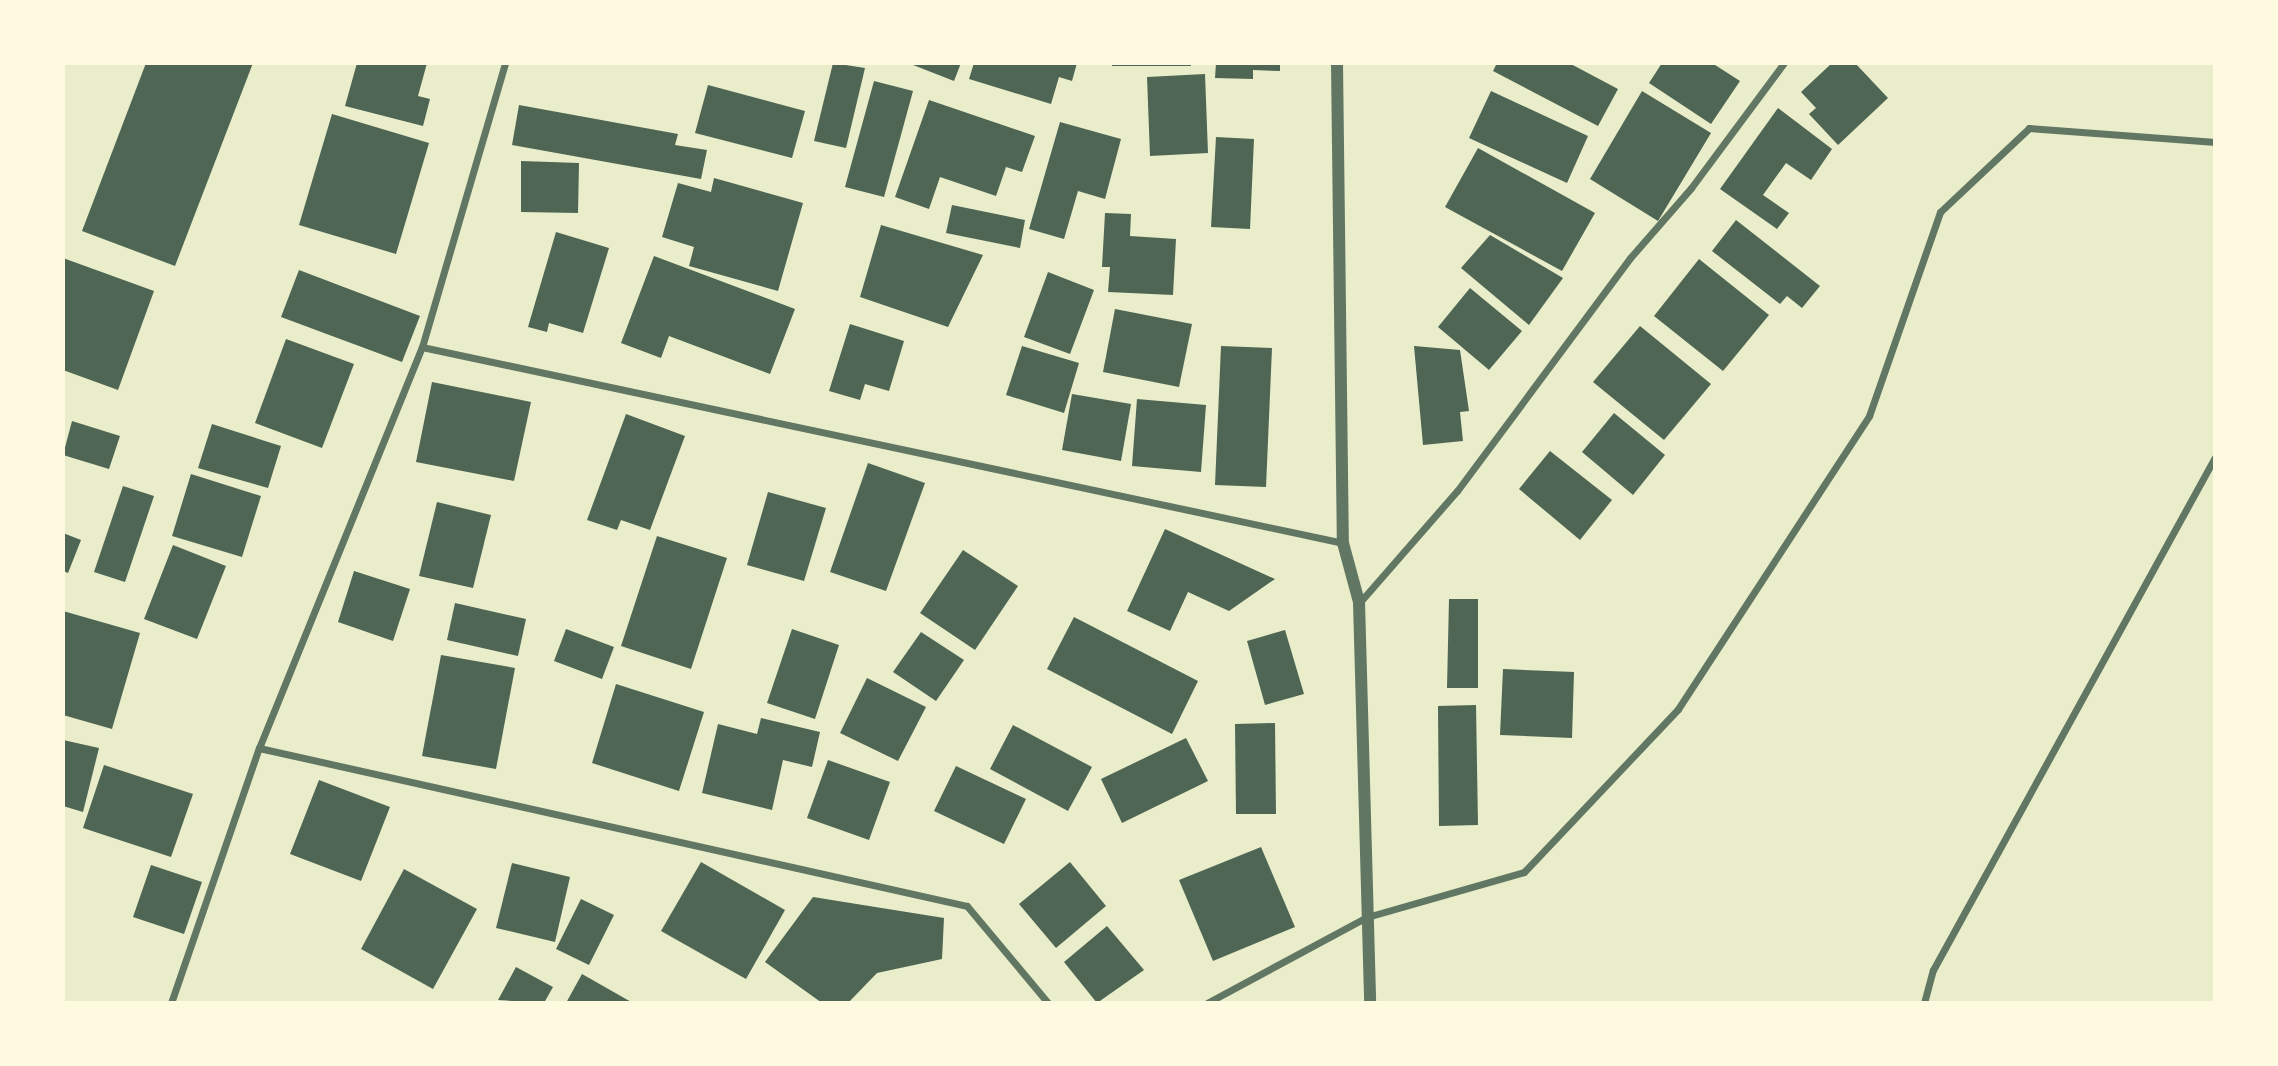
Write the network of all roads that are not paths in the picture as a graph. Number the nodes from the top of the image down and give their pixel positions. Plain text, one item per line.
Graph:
1 (505, 63) edge
2 (1336, 63) edge
3 (1784, 63) edge
4 (2215, 142) edge
5 (422, 347) junction
6 (2215, 457) edge
7 (1343, 542) junction
8 (1359, 602) junction
9 (259, 748) junction
10 (1367, 918) junction
11 (171, 1003) edge
12 (1048, 1003) edge
13 (1207, 1003) edge
14 (1370, 1003) edge
15 (1923, 1003) edge

1 - 5 street
2 - 7 street
3 - 8 street
4 - 10 street
5 - 7 street
5 - 9 street
6 - 15 street
7 - 8 street
8 - 10 street
9 - 11 street
9 - 12 street
10 - 13 street
10 - 14 street

